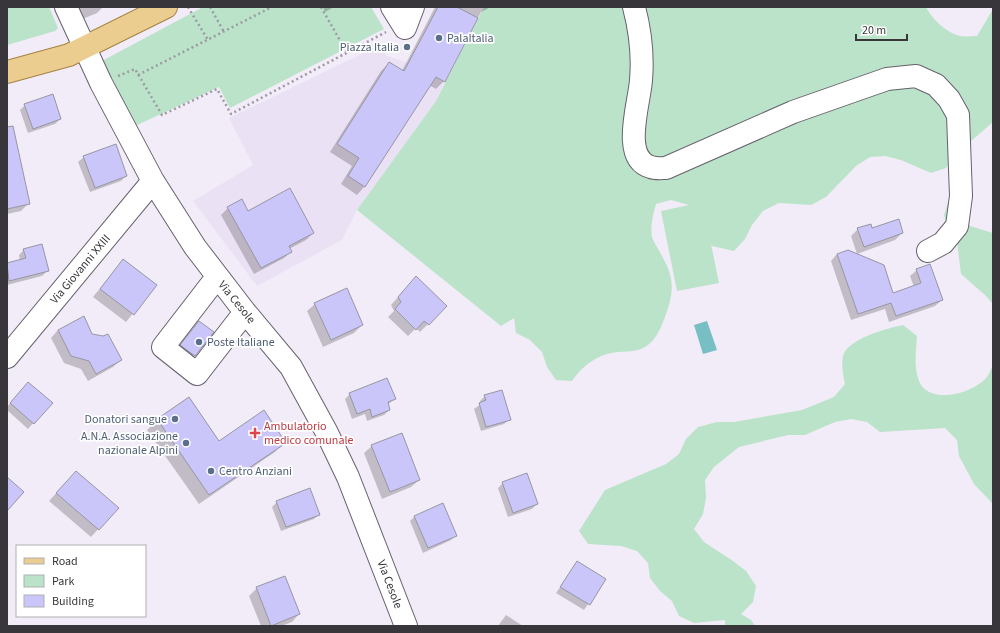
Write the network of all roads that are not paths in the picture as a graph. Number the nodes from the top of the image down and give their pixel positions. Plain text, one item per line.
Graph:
1 (66, 7) edge
2 (166, 7) edge
3 (392, 7) edge
4 (413, 7) edge
5 (634, 7) edge
6 (84, 49) junction
7 (7, 72) edge
8 (153, 181) junction
9 (928, 251) dead end
10 (217, 277) junction
11 (245, 312) junction
12 (7, 357) edge
13 (406, 626) edge

1 - 6 street, Via Cesole
2 - 6 main road
3 - 4 street
5 - 9 street
6 - 7 main road
6 - 8 street, Via Cesole
8 - 10 street, Via Cesole
8 - 12 street, Via Giovanni XXIII
10 - 11 street, Via Cesole
10 - 11 street
11 - 13 street, Via Cesole

